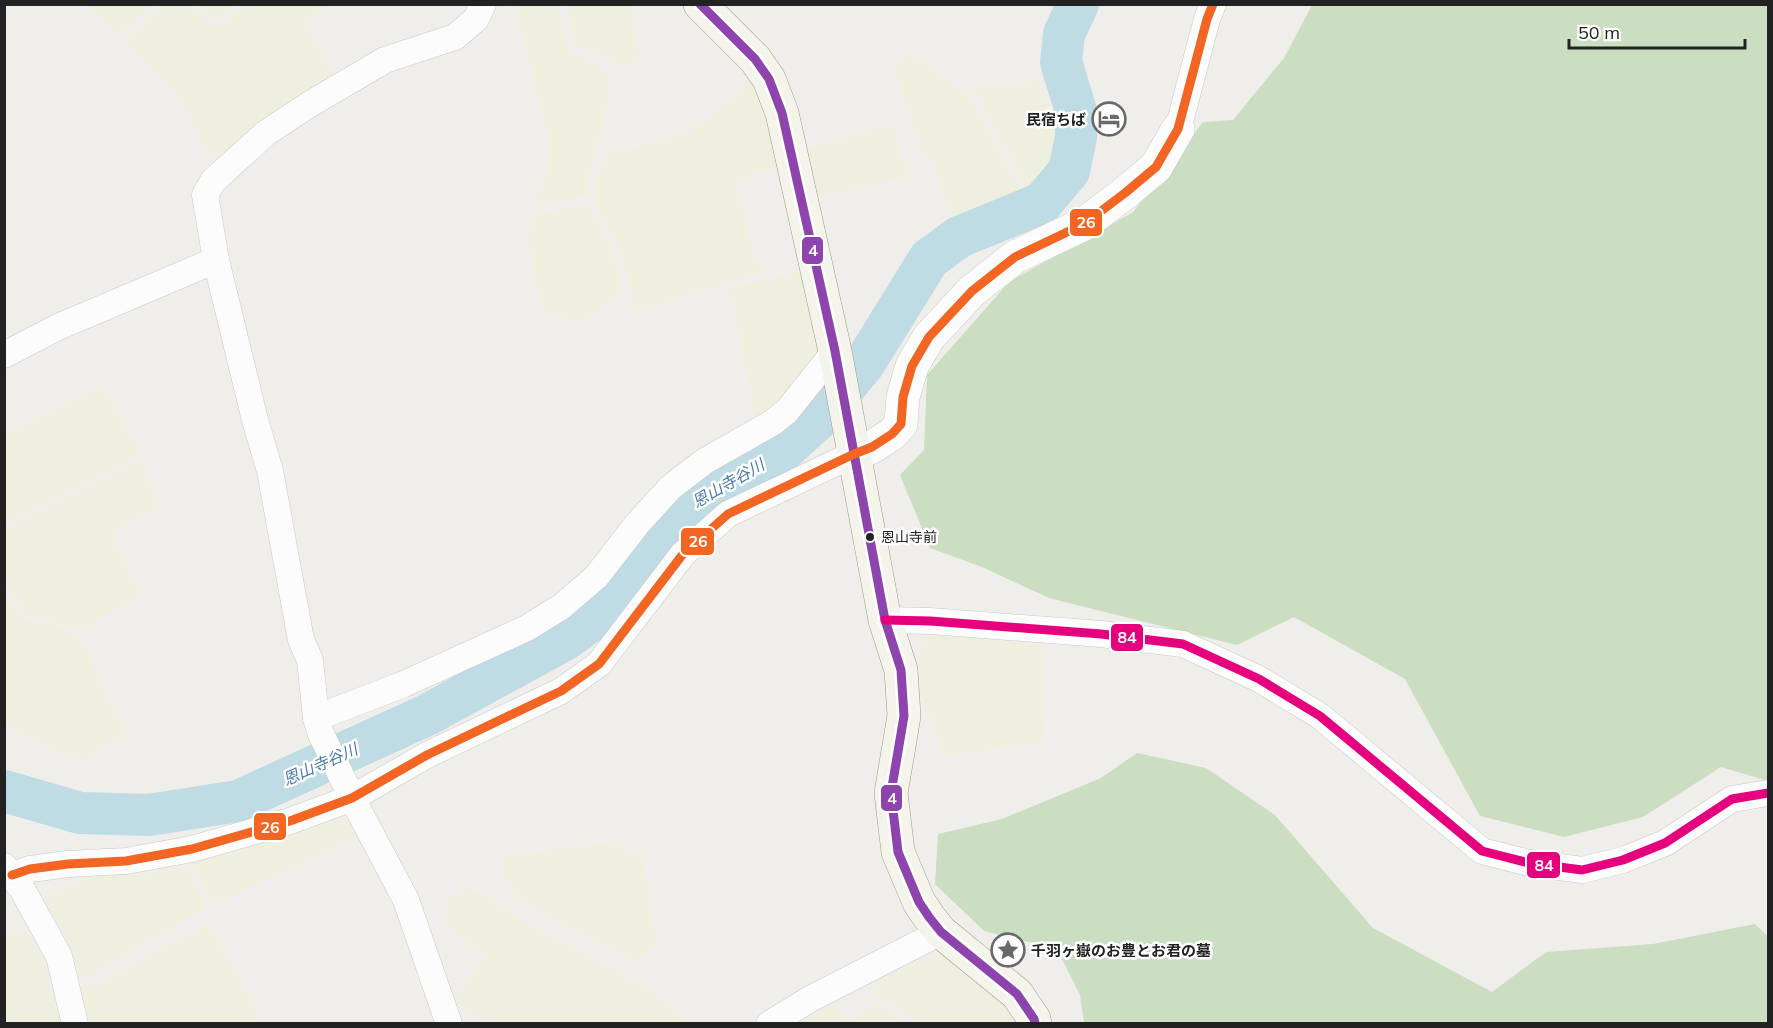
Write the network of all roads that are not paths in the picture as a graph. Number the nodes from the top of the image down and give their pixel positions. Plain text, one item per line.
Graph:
1 (483, 4) edge
2 (700, 4) edge
3 (1213, 4) edge
4 (1178, 129) joint
5 (216, 260) junction
6 (4, 355) edge
7 (837, 359) junction
8 (854, 454) junction
9 (885, 620) junction
10 (318, 726) junction
11 (347, 788) junction
12 (1768, 792) edge
13 (8, 871) edge
14 (941, 932) junction
15 (75, 1023) edge
16 (449, 1023) edge
17 (769, 1023) edge
18 (1035, 1023) edge

1 - 5 street
2 - 7 main road
3 - 4 street
4 - 8 street
5 - 6 street
5 - 10 street
7 - 8 main road
7 - 10 street
8 - 9 main road
8 - 11 street
9 - 12 street
9 - 14 main road
10 - 11 street
11 - 13 street
11 - 16 street
13 - 15 street
14 - 17 street
14 - 18 main road

